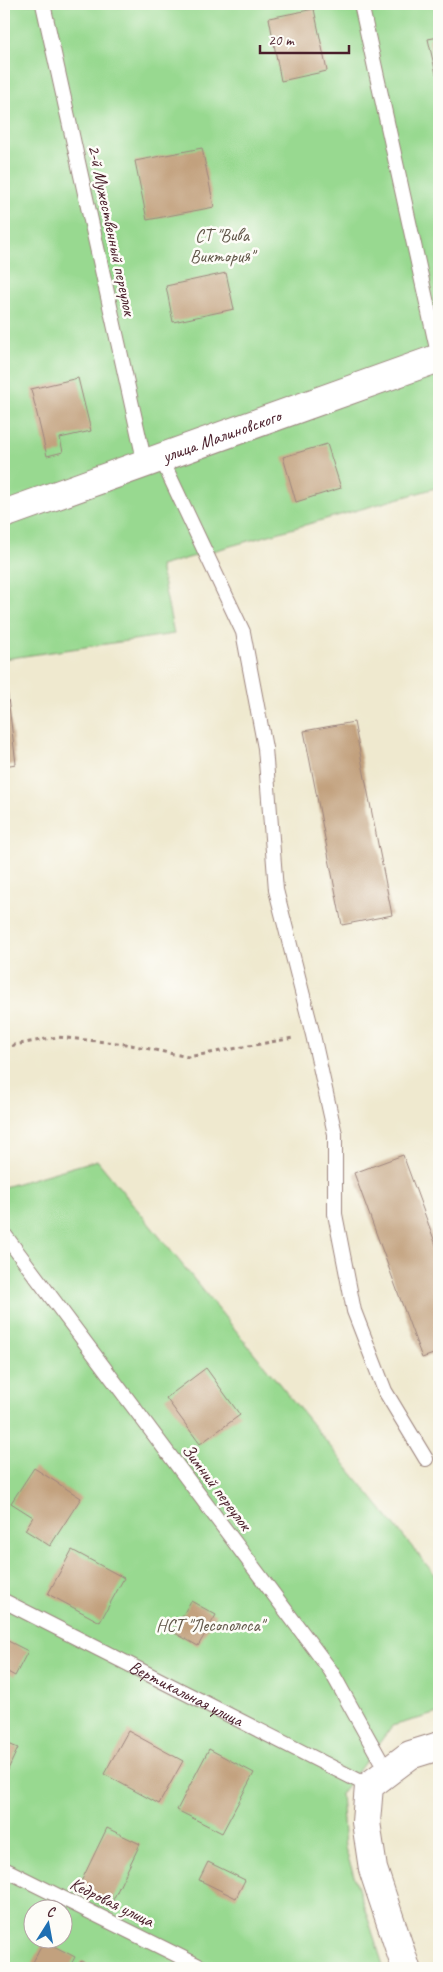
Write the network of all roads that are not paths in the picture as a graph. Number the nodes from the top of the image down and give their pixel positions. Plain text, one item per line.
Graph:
1 (43, 4) edge
2 (361, 4) edge
3 (439, 358) edge
4 (153, 461) junction
5 (4, 514) edge
6 (4, 1234) edge
7 (426, 1459) dead end
8 (4, 1601) edge
9 (439, 1746) edge
10 (378, 1779) junction
11 (4, 1869) edge
12 (203, 1968) edge
13 (406, 1968) edge

1 - 4 lane, 2-й Мужественный переулок
2 - 3 lane
3 - 4 street, улица Малиновского
4 - 5 street, улица Малиновского
4 - 7 lane, 2-й Мужественный переулок
6 - 10 lane, Зимний переулок
8 - 10 lane, Вертикальная улица
9 - 10 street
10 - 13 street
11 - 12 lane, Кедровая улица

